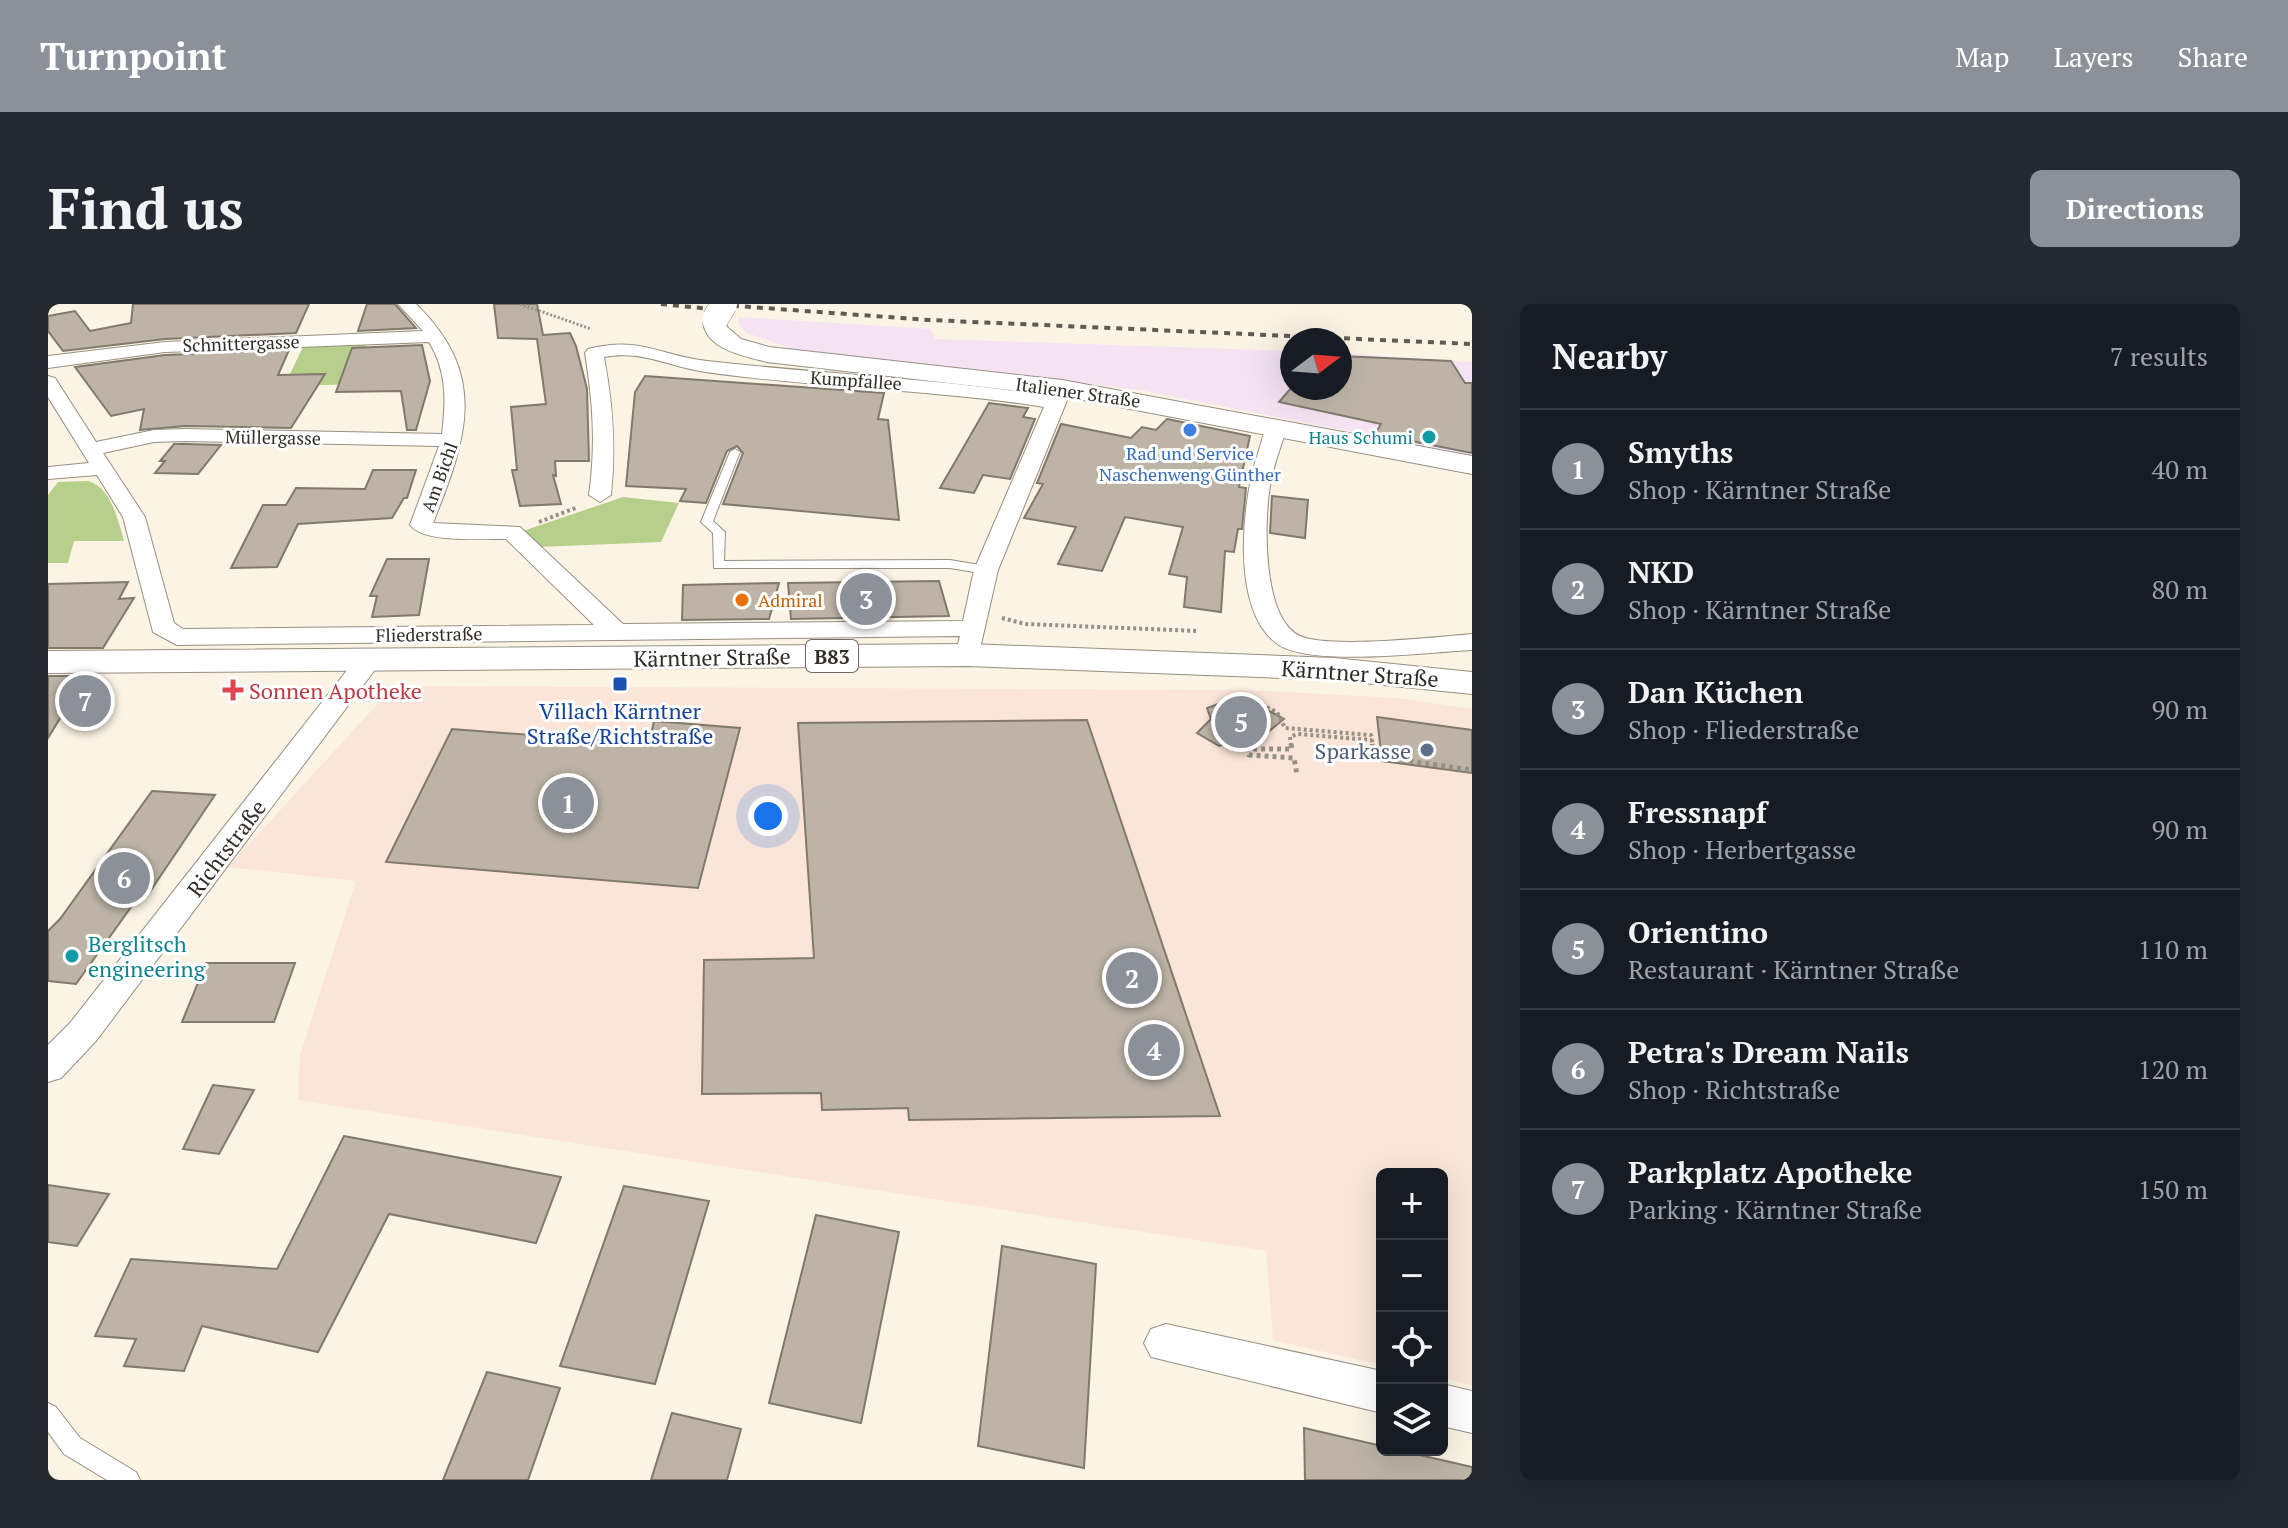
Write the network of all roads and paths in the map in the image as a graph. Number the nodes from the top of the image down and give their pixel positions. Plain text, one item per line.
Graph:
1 (406, 304) edge
2 (719, 312) edge
3 (436, 336) junction
4 (48, 362) edge
5 (48, 382) edge
6 (1058, 396) junction
7 (1277, 427) junction
8 (454, 440) junction
9 (92, 449) junction
10 (735, 452) dead end
11 (1472, 465) edge
12 (105, 468) junction
13 (48, 473) edge
14 (600, 495) joint
15 (512, 532) junction
16 (986, 570) junction
17 (615, 631) junction
18 (971, 641) junction
19 (1472, 642) edge
20 (368, 661) junction
21 (48, 662) edge
22 (1472, 683) edge
23 (1233, 694) dead end
24 (1372, 740) junction
25 (1292, 749) junction
26 (1294, 758) junction
27 (1472, 770) edge
28 (1297, 775) dead end
29 (48, 1028) edge
30 (83, 1032) junction
31 (48, 1068) edge
32 (1166, 1343) dead end
33 (1376, 1391) edge
34 (1448, 1406) edge
35 (1472, 1412) edge
36 (48, 1414) edge
37 (128, 1480) edge

1 - 3 street, Am Bichl
2 - 6 main road, Italiener Straße
3 - 4 street, Schnittergasse
3 - 8 street, Am Bichl
5 - 9 street, Fliederstraße
6 - 7 main road, Italiener Straße
6 - 14 street, Kumpfallee
6 - 16 street
7 - 11 main road, Italiener Straße
7 - 19 street
8 - 9 street, Müllergasse
8 - 15 street, Am Bichl
9 - 12 street, Fliederstraße
10 - 16 lane
12 - 13 street
12 - 17 street, Fliederstraße
14 - 15 path
15 - 17 street
16 - 18 street
17 - 18 street, Fliederstraße
18 - 20 main road, Kärntner Straße / B83
18 - 22 main road, Kärntner Straße / B83
20 - 21 main road, Kärntner Straße / B83
20 - 30 street, Richtstraße
23 - 24 path
24 - 25 path
24 - 27 path
25 - 26 path
25 - 26 path
26 - 28 path
29 - 30 street
30 - 31 street, Richtstraße
32 - 33 street
34 - 35 street
36 - 37 lane

